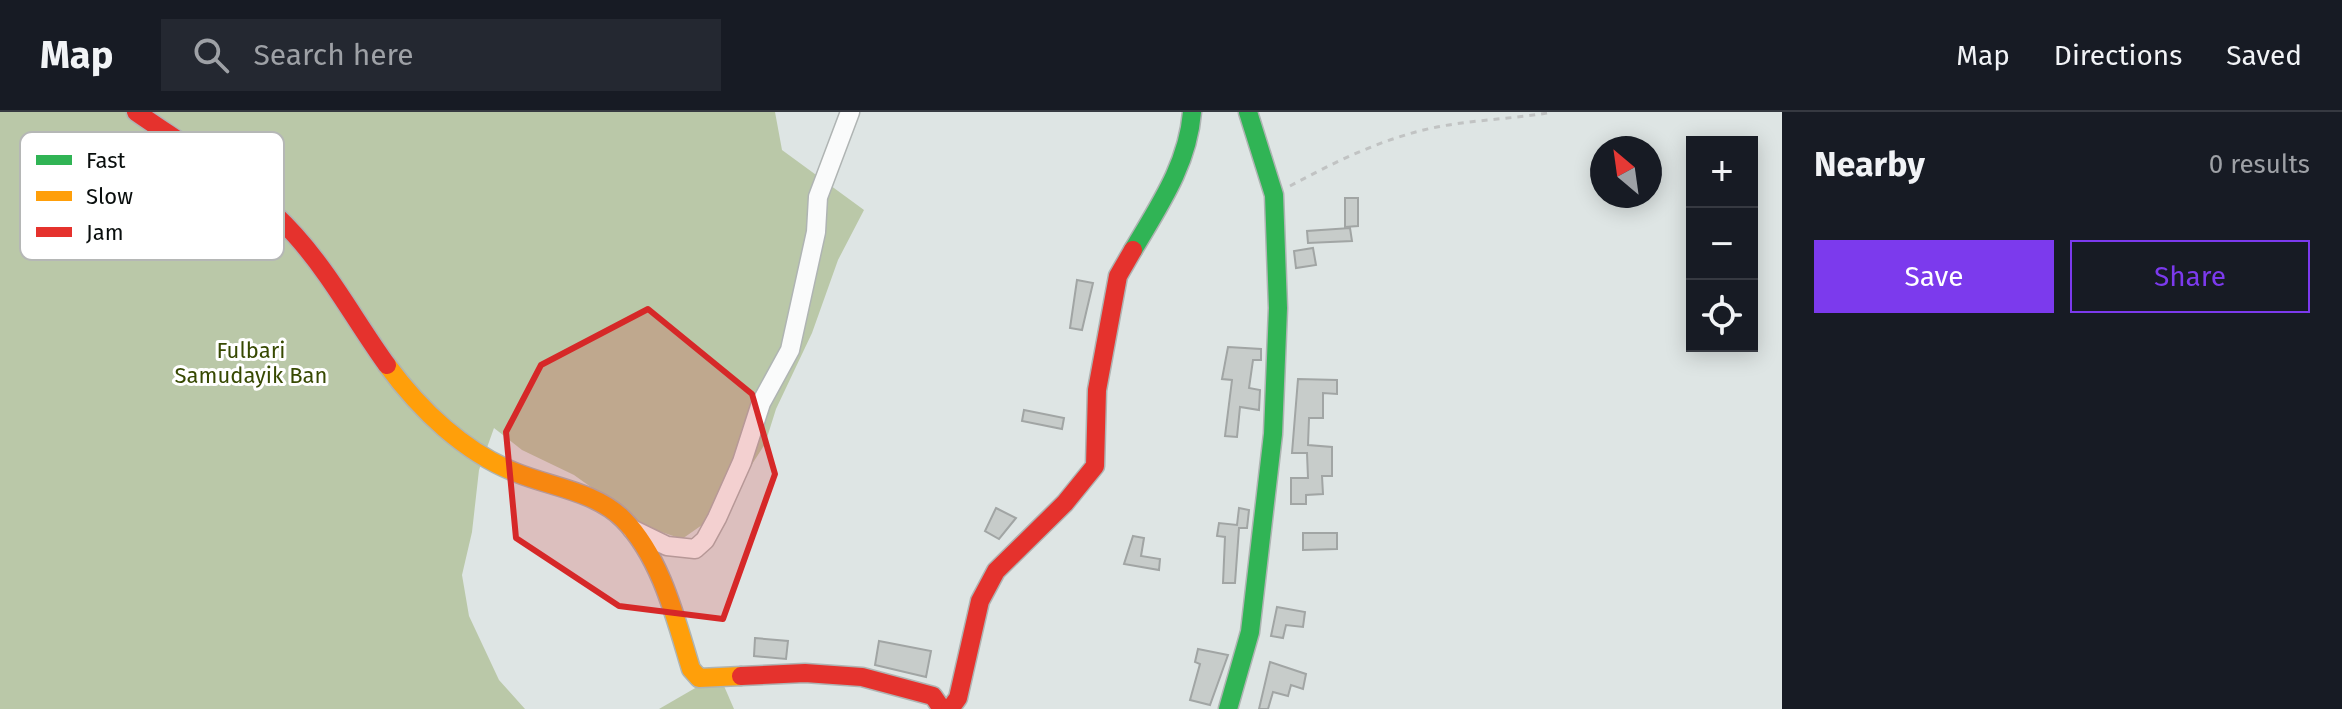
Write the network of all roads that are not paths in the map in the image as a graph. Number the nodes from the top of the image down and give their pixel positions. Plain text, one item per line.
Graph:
1 (136, 112) edge
2 (850, 112) edge
3 (1192, 112) edge
4 (1248, 112) edge
5 (166, 132) edge
6 (284, 224) edge
7 (632, 529) junction
8 (942, 709) edge
9 (950, 709) edge
10 (1228, 709) edge

1 - 5 street
2 - 7 street
3 - 9 street
4 - 10 street
6 - 7 street
7 - 8 street

